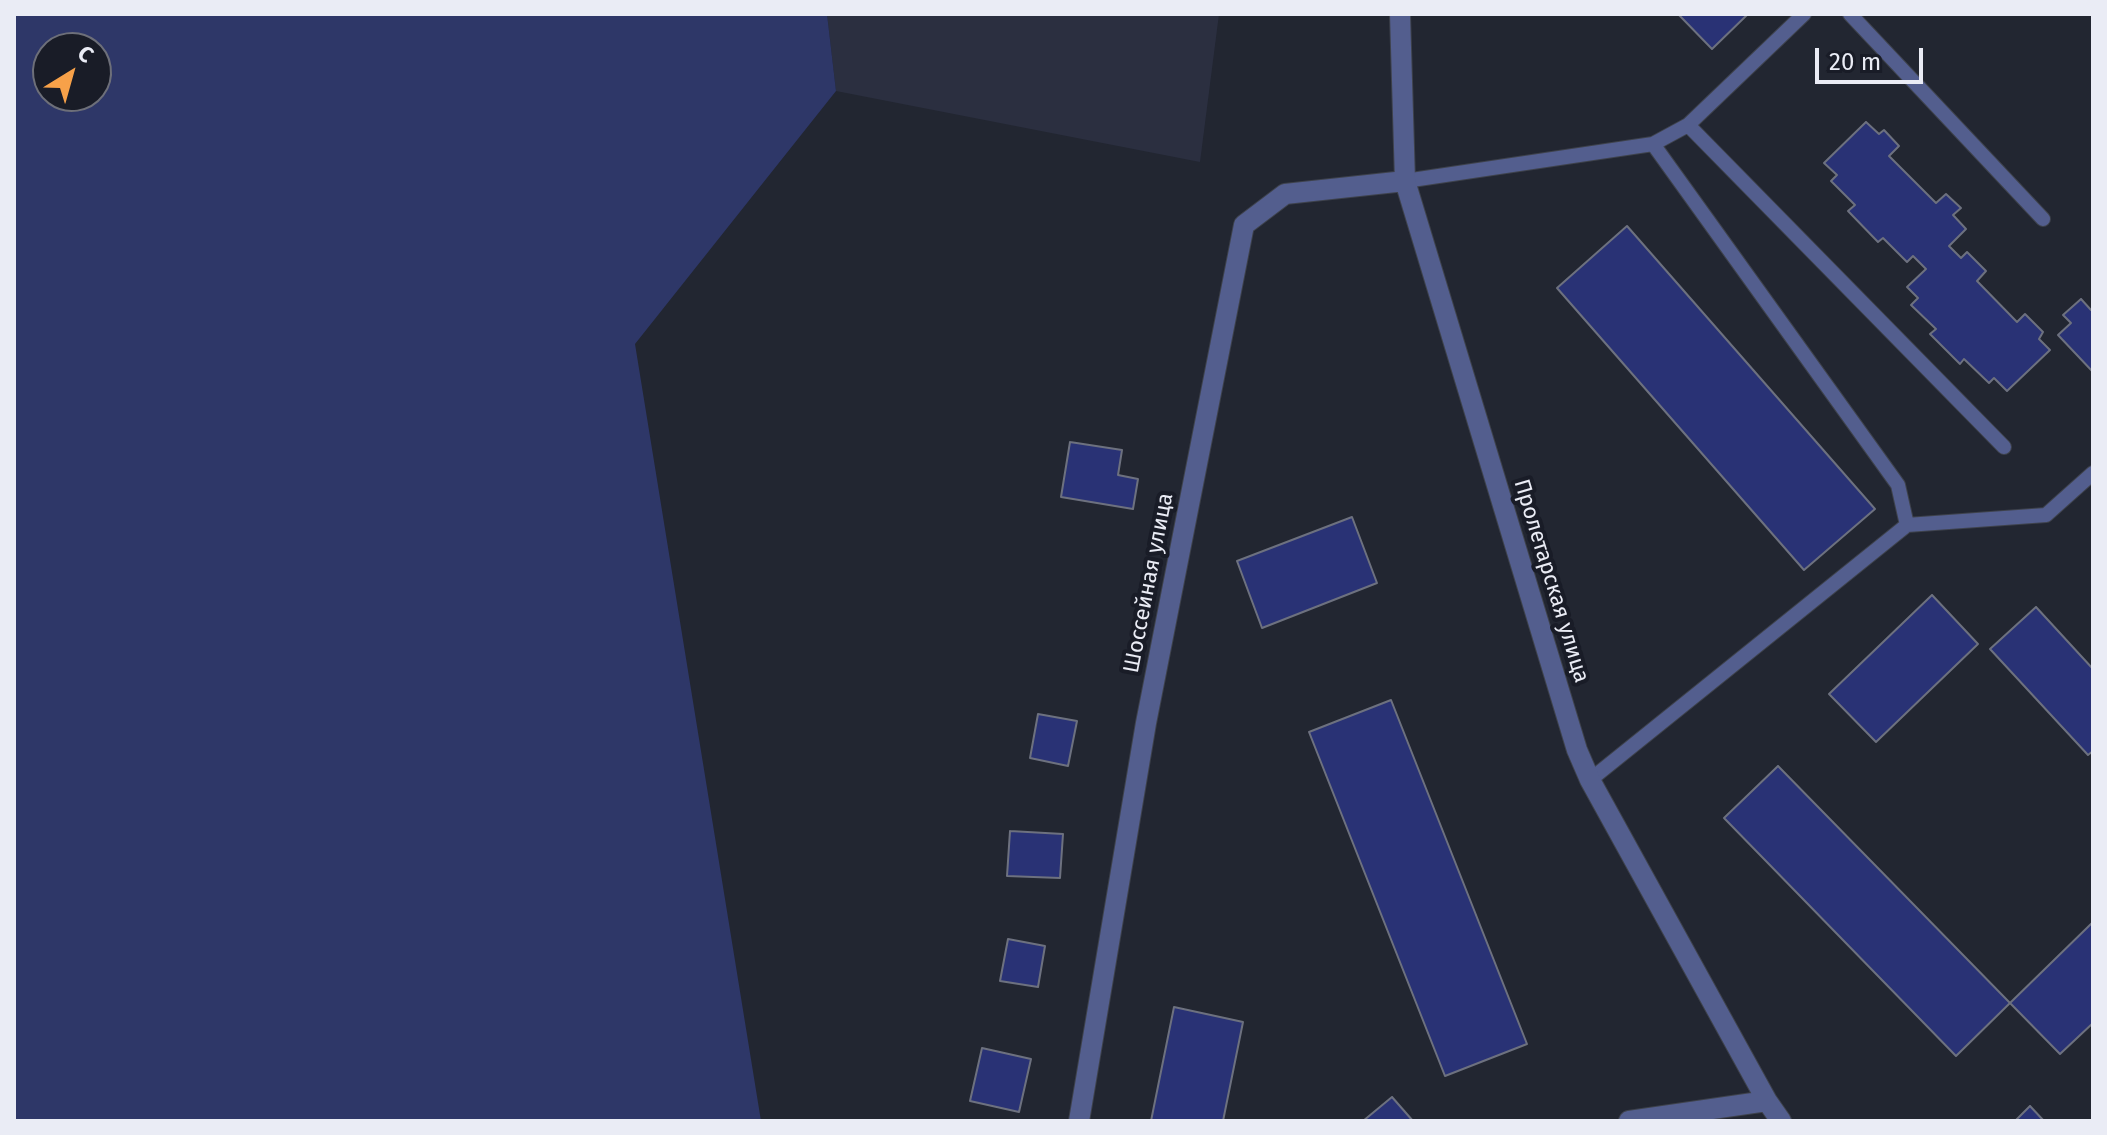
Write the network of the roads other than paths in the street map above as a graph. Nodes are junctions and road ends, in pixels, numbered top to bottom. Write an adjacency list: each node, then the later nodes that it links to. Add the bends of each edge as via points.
1 (1400, 14): 6 (street, Пролетарская улица)
2 (1804, 14): 4 (lane)
3 (1850, 14): 7 (lane)
4 (1688, 125): 5 (lane); 8 (lane)
5 (1653, 144): 6 (lane); 10 (lane, via 1898,485)
6 (1405, 181): 11 (street, Пролетарская улица); 13 (street, Шоссейная улица, via 1285,194 1244,225 1146,723)
7 (2043, 219)
8 (2004, 447)
9 (2093, 473): 10 (lane, via 2046,515)
10 (1907, 525): 11 (lane)
11 (1590, 780): 12 (street, Пролетарская улица)
12 (1767, 1101): 14 (street); 15 (street, Пролетарская улица)
13 (1079, 1121)
14 (1629, 1121)
15 (1781, 1121)

